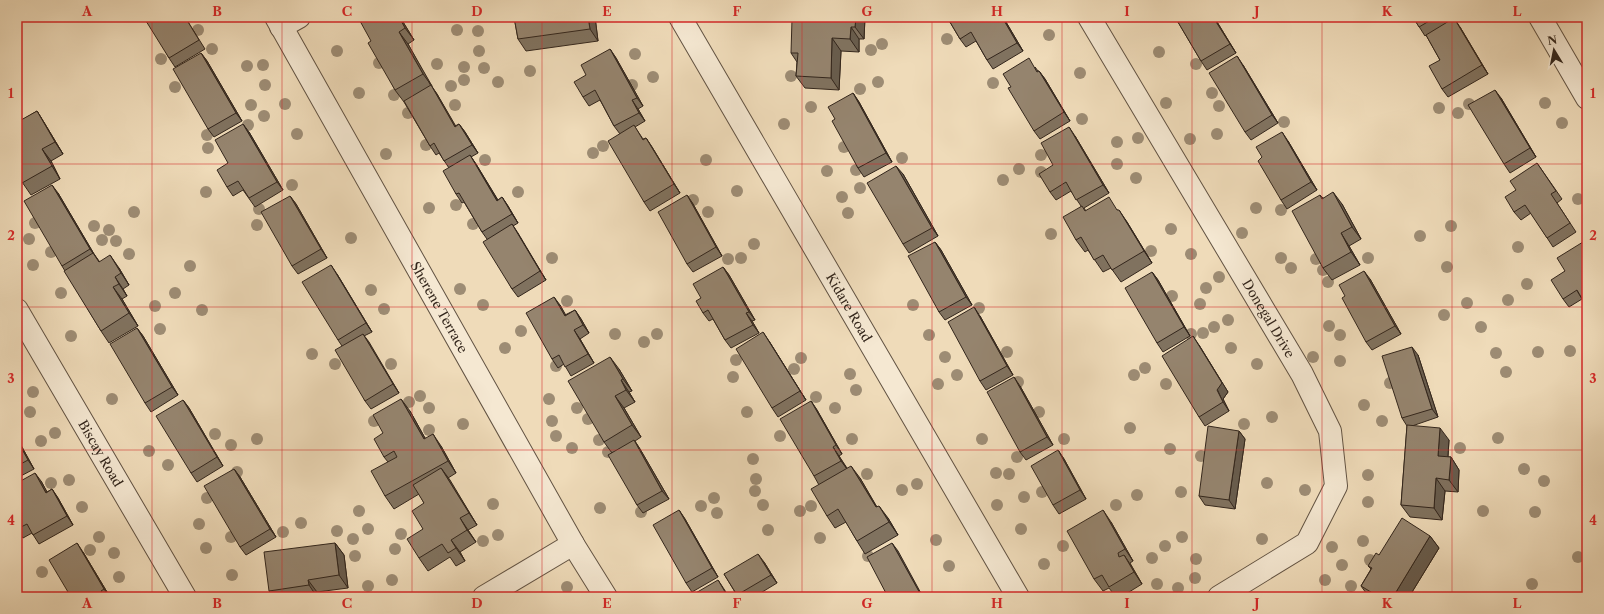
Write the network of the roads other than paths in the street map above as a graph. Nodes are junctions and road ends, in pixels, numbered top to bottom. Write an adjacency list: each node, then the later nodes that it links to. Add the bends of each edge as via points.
1 (680, 17): 11 (street, Kidare Road)
2 (1089, 17): 12 (street, Donegal Drive, via 1302,374 1330,431 1336,486 1307,543)
3 (1540, 17): 5 (street)
4 (285, 20): 7 (street, Sherene Terrace)
5 (1587, 98)
6 (17, 310): 8 (street, Biscay Road)
7 (573, 544): 9 (street); 10 (street, Sherene Terrace)
8 (185, 597)
9 (484, 597)
10 (606, 597)
11 (1018, 597)
12 (1219, 597)

